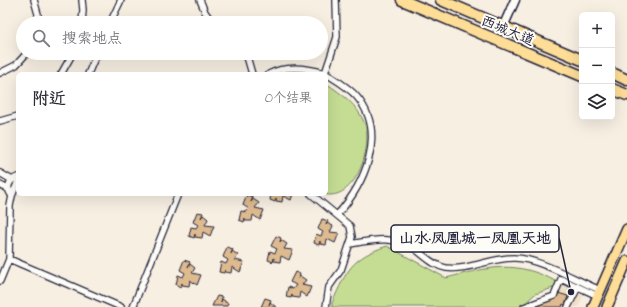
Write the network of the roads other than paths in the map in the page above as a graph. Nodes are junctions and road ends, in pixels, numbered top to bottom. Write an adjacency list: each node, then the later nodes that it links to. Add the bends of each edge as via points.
1 (34, 0): 9 (street)
2 (82, 0): 10 (street)
3 (121, 0): 11 (street)
4 (200, 0): 12 (street)
5 (336, 0): 24 (street, via 337,38)
6 (402, 0): 28 (highway, 西城大道)
7 (441, 0): 13 (highway, 西城大道)
8 (515, 0): 13 (street)
9 (38, 16)
10 (83, 16)
11 (113, 16)
12 (208, 16)
13 (503, 27): 14 (highway, 西城大道)
14 (579, 59)
15 (21, 60): 25 (street)
16 (69, 60): 19 (street)
17 (94, 60): 20 (street)
18 (248, 60): 21 (street)
19 (62, 72)
20 (89, 72)
21 (251, 72)
22 (273, 72): 23 (street, via 293,68)
23 (319, 72)
24 (325, 72)
25 (0, 74)
26 (615, 74): 29 (highway)
27 (328, 75): 43 (street, via 358,97 371,128 372,146 364,174)
28 (579, 75)
29 (627, 80)
30 (615, 90): 31 (highway)
31 (627, 95)
32 (16, 117): 33 (street)
33 (0, 121)
34 (0, 173): 36 (street)
35 (16, 178): 36 (street)
36 (12, 180): 39 (street)
37 (0, 185): 39 (street)
38 (16, 186): 40 (street)
39 (8, 188): 40 (street)
40 (12, 196): 46 (street)
41 (177, 196): 52 (street)
42 (313, 196): 43 (street)
43 (337, 215): 45 (street, via 350,226)
44 (627, 229): 50 (main road)
45 (350, 244): 50 (street, via 381,239 396,242 414,248 435,264 445,268 494,259 516,258 532,261); 53 (street, via 341,270 329,287)
46 (9, 259): 48 (street); 51 (street)
47 (627, 261): 57 (main road)
48 (0, 281)
49 (578, 287): 50 (street); 54 (street, via 562,279 553,296); 55 (street)
50 (599, 293): 56 (main road)
51 (121, 307)
52 (133, 307)
53 (326, 307)
54 (524, 307)
55 (568, 307)
56 (593, 307)
57 (607, 307)

